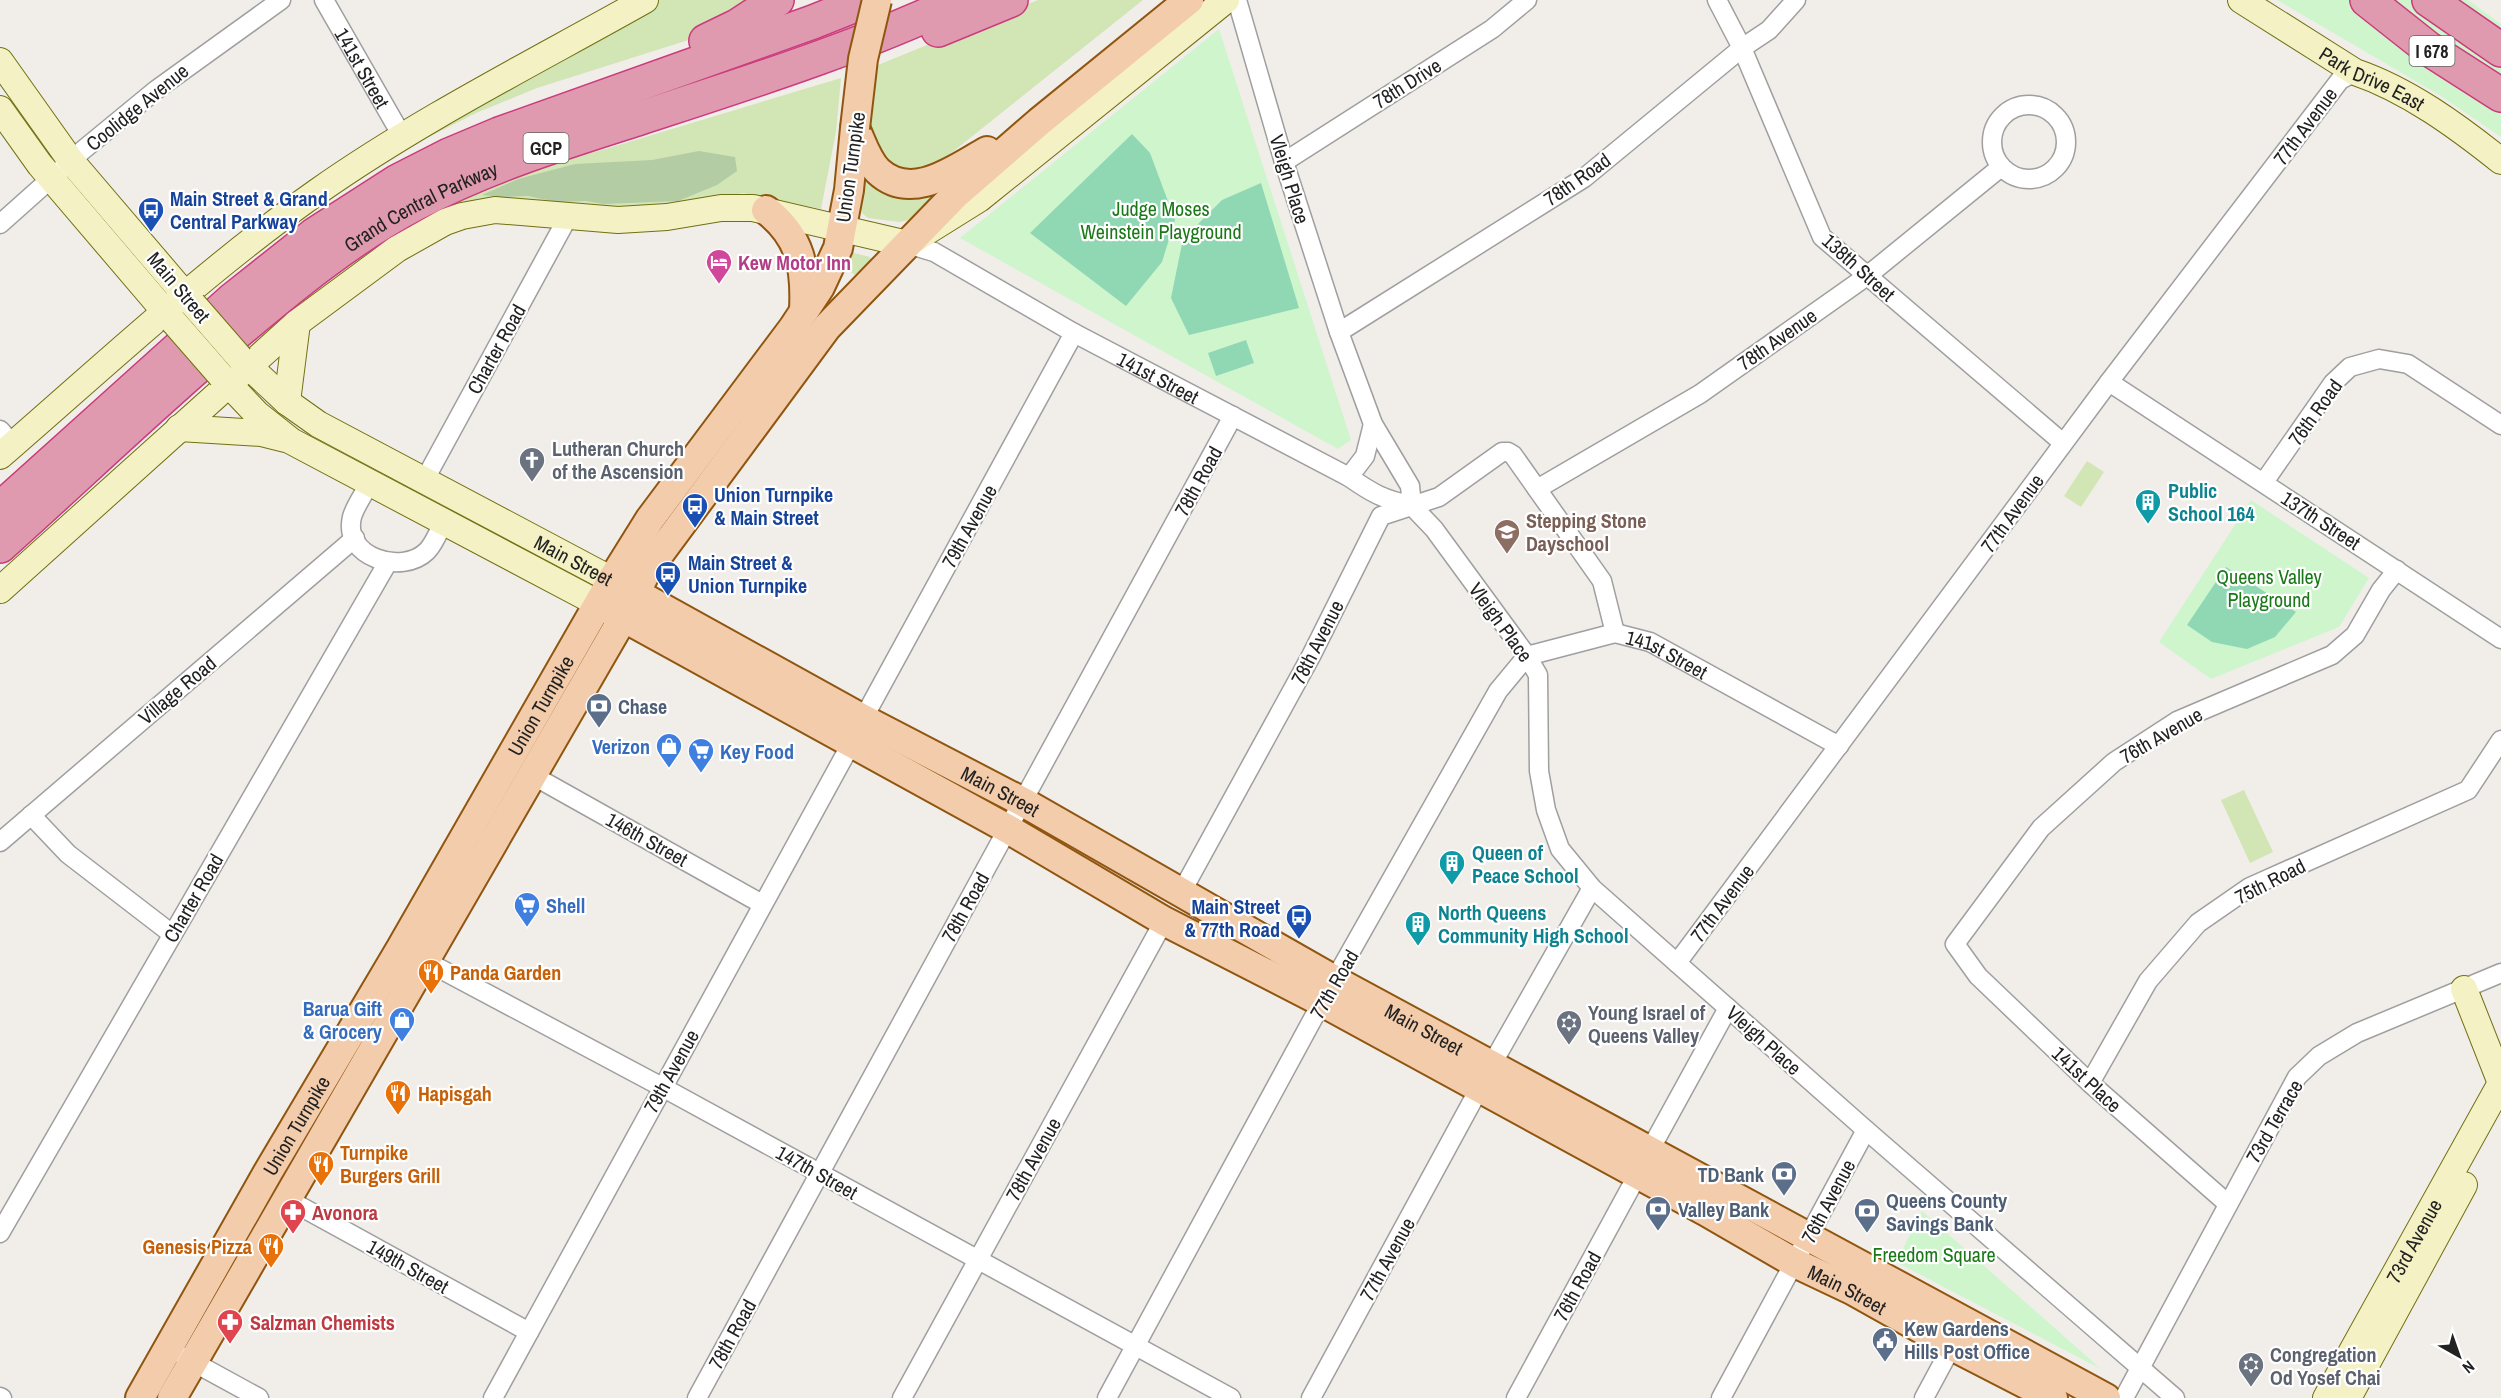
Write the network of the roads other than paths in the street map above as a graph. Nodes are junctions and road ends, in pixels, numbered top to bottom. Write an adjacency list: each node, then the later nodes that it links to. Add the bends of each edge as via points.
1 (281, 0): 33 (street, Coolidge Avenue, via 164,83)
2 (324, 0): 32 (street, 141st Street)
3 (645, 0): 32 (main road)
4 (777, 0): 28 (highway, via 737,26)
5 (835, 0): 23 (highway)
6 (867, 0): 23 (highway, Grand Central Parkway / GCP)
7 (877, 0): 31 (main road, Union Turnpike, bridge, via 863,59)
8 (960, 0): 26 (highway, Grand Central Parkway / GCP, via 886,33)
9 (1011, 0): 26 (highway, via 903,44)
10 (1189, 0): 30 (main road, Union Turnpike)
11 (1226, 0): 42 (main road, Union Turnpike, via 979,199)
12 (1237, 0): 35 (street, Vleigh Place)
13 (1527, 0): 35 (street, 78th Drive, via 1492,29)
14 (1717, 0): 21 (street, 138th Street)
15 (1796, 0): 21 (street, 78th Road, via 1769,30)
16 (2241, 0): 25 (main road, Park Drive East)
17 (2367, 0): 27 (highway, I 678, via 2429,48)
18 (2429, 0): 20 (highway, I 678)
19 (2443, 0): 20 (highway)
20 (2472, 31): 22 (highway, I 678)
21 (1742, 48): 44 (street, 138th Street, via 1822,237); 50 (street, 78th Road, via 1584,178)
22 (2501, 50)
23 (711, 57): 28 (highway, Grand Central Parkway / GCP)
24 (0, 61): 33 (main road, Main Street)
25 (2355, 72): 34 (main road, Park Drive East, via 2398,91 2470,136); 54 (street, 77th Avenue, via 2340,80)
26 (774, 74): 73 (highway, Grand Central Parkway / GCP, via 512,160 396,214 294,284)
27 (2501, 95)
28 (578, 106): 70 (highway, Grand Central Parkway / GCP, via 449,154 327,225 232,300)
29 (0, 109): 37 (main road, Main Street)
30 (1039, 122): 31 (main road, via 935,180 915,184 878,171); 42 (main road, Union Turnpike, via 955,195)
31 (855, 128): 41 (main road, Union Turnpike)
32 (402, 136): 46 (main road, via 315,194)
33 (71, 161): 37 (street, Coolidge Avenue); 46 (main road, Main Street)
34 (2501, 161)
35 (1284, 162): 50 (street, Vleigh Place)
36 (2001, 167): 36 (street, via 2028,180 2046,176 2056,168 2067,142 2057,116 2046,108 2024,105 2003,115 1992,140); 44 (street, 78th Avenue)
37 (51, 179): 40 (street, Coolidge Avenue); 48 (main road, Main Street)
38 (766, 210): 39 (main road, Grand Central Parkway, via 721,208 642,219); 41 (main road, Grand Central Parkway); 47 (main road, via 779,220 800,254)
39 (568, 217): 49 (main road, Grand Central Parkway, via 495,210 445,222 397,249); 65 (street, Charter Road)
40 (0, 224)
41 (842, 228): 42 (main road, Grand Central Parkway); 43 (main road, Union Turnpike)
42 (907, 244): 45 (main road, Union Turnpike); 51 (street, 141st Street, via 934,252)
43 (830, 268): 45 (main road, via 841,273); 47 (main road, Union Turnpike)
44 (1867, 276): 62 (street, 138th Street); 68 (street, 78th Avenue, via 1700,394)
45 (859, 293): 77 (main road, Union Turnpike, via 827,327 646,572)
46 (190, 300): 48 (main road); 52 (main road, Main Street, bridge)
47 (804, 310): 77 (main road, Union Turnpike, via 650,519)
48 (169, 317): 53 (main road, Main Street, bridge); 61 (main road)
49 (297, 323): 52 (main road, Grand Central Parkway); 55 (main road)
50 (1339, 332): 57 (street, Vleigh Place)
51 (1074, 333): 56 (street, 141st Street); 81 (street, 79th Avenue)
52 (244, 362): 53 (main road, Grand Central Parkway); 55 (main road, Main Street)
53 (224, 380): 59 (main road, Grand Central Parkway); 60 (main road, Main Street)
54 (2109, 382): 62 (street, 77th Avenue); 66 (street, 137th Street)
55 (287, 402): 65 (main road, Main Street, via 318,424)
56 (1233, 416): 64 (street, 141st Street); 85 (street, 78th Road)
57 (1373, 424): 64 (street, via 1365,456); 69 (street, Vleigh Place, via 1410,486)
58 (2501, 425): 66 (street, 76th Road, via 2408,364 2379,359 2350,367 2333,383)
59 (179, 428): 60 (main road, via 261,433); 76 (main road, Grand Central Parkway)
60 (291, 441): 67 (main road, Main Street)
61 (4, 443)
62 (2063, 443): 83 (street, 77th Avenue)
63 (1508, 452): 68 (street, 141st Street); 69 (street, 78th Avenue, via 1502,452 1439,497)
64 (1349, 477): 69 (street, 141st Street, via 1375,496)
65 (424, 481): 77 (main road, Main Street)
66 (2264, 482): 75 (street, 137th Street)
67 (369, 484): 71 (main road, Main Street); 72 (street, via 352,516)
68 (1537, 489): 78 (street, 141st Street, via 1602,581)
69 (1412, 506): 80 (street, Vleigh Place, via 1434,529); 90 (street, 78th Avenue, via 1381,516 1311,656)
70 (0, 508)
71 (443, 523): 74 (street, via 428,551 415,560); 77 (main road, Main Street)
72 (355, 538): 74 (street, via 369,555); 86 (street, Village Road)
73 (0, 546)
74 (388, 562): 93 (street, Charter Road)
75 (2397, 570): 79 (street, 137th Street); 94 (street, 76th Avenue, via 2355,635 2332,655 2177,721 2114,762 2041,828)
76 (0, 590)
77 (617, 599): 81 (main road, Main Street); 84 (main road, Union Turnpike); 95 (main road, Union Turnpike)
78 (1615, 633): 80 (street); 83 (street, 141st Street, via 1650,642)
79 (2501, 639)
80 (1527, 656): 89 (street, Vleigh Place, via 1538,675 1539,771 1546,810 1560,849); 99 (street, 77th Road, via 1498,691 1472,734)
81 (857, 732): 85 (main road, Main Street); 87 (main road, Main Street); 91 (street, 79th Avenue)
82 (2501, 740): 102 (street, 75th Road, via 2468,790 2250,887 2198,923 2148,981)
83 (1839, 746): 96 (street, 77th Avenue)
84 (532, 774): 91 (street, 146th Street); 95 (main road, Union Turnpike)
85 (1023, 802): 87 (street, 78th Road); 90 (main road, Main Street)
86 (31, 815): 88 (street, Village Road); 93 (street, via 68,854)
87 (1008, 829): 92 (main road, Main Street); 108 (street, 78th Road)
88 (0, 842)
89 (1592, 888): 96 (street, Vleigh Place); 101 (street, 77th Avenue)
90 (1181, 893): 99 (main road, Main Street)
91 (762, 904): 104 (street, 79th Avenue)
92 (1164, 921): 99 (main road, Main Street); 113 (street, 78th Avenue)
93 (172, 934): 111 (street, Charter Road)
94 (1955, 944): 102 (street, 141st Place, via 1978,976)
95 (413, 954): 104 (street, 147th Street); 109 (main road, Union Turnpike); 118 (main road, Union Turnpike, via 268,1172)
96 (1677, 963): 100 (street, Vleigh Place)
97 (2501, 973): 98 (street, 73rd Terrace)
98 (2464, 989): 103 (main road); 110 (street, 73rd Terrace, via 2357,1033 2319,1056 2297,1077)
99 (1329, 992): 101 (main road, Main Street); 116 (street, 77th Road)
100 (1728, 1008): 106 (street, Vleigh Place); 107 (street, 76th Road)
101 (1486, 1077): 107 (main road, Main Street); 129 (street, 77th Avenue)
102 (2090, 1083): 110 (street, 141st Place)
103 (2501, 1083): 137 (main road, 73rd Avenue)
104 (662, 1087): 108 (street, 147th Street); 115 (street, 79th Avenue)
105 (2501, 1118): 138 (main road, 73rd Avenue)
106 (1866, 1131): 112 (street, 76th Avenue); 120 (street, Vleigh Place)
107 (1644, 1162): 112 (main road, Main Street); 114 (main road, Main Street); 130 (street, 76th Road)
108 (820, 1173): 113 (street, 147th Street); 125 (street, 78th Road)
109 (287, 1199): 115 (street, 149th Street); 119 (main road, Union Turnpike)
110 (2228, 1204): 120 (street, 73rd Terrace)
111 (0, 1233)
112 (1809, 1237): 114 (street, 76th Avenue); 134 (main road, Main Street)
113 (977, 1259): 116 (street, 147th Street); 126 (street, 78th Avenue)
114 (1795, 1263): 117 (main road, Main Street); 131 (street, 76th Avenue)
115 (529, 1332): 124 (street, 79th Avenue)
116 (1136, 1346): 127 (street, 77th Road); 128 (street, 147th Street)
117 (1952, 1346): 132 (street); 133 (main road, Main Street)
118 (168, 1348): 119 (street); 121 (main road, Union Turnpike)
119 (194, 1362): 122 (main road, Union Turnpike); 123 (street)
120 (2139, 1367): 135 (street, 73rd Terrace); 136 (street, Vleigh Place)
121 (140, 1398)
122 (172, 1398)
123 (259, 1398)
124 (493, 1398)
125 (697, 1398)
126 (902, 1398)
127 (1107, 1398)
128 (1231, 1398)
129 (1311, 1398)
130 (1516, 1398)
131 (1721, 1398)
132 (1924, 1398)
133 (2053, 1398)
134 (2106, 1398)
135 (2124, 1398)
136 (2175, 1398)
137 (2326, 1398)
138 (2348, 1398)

